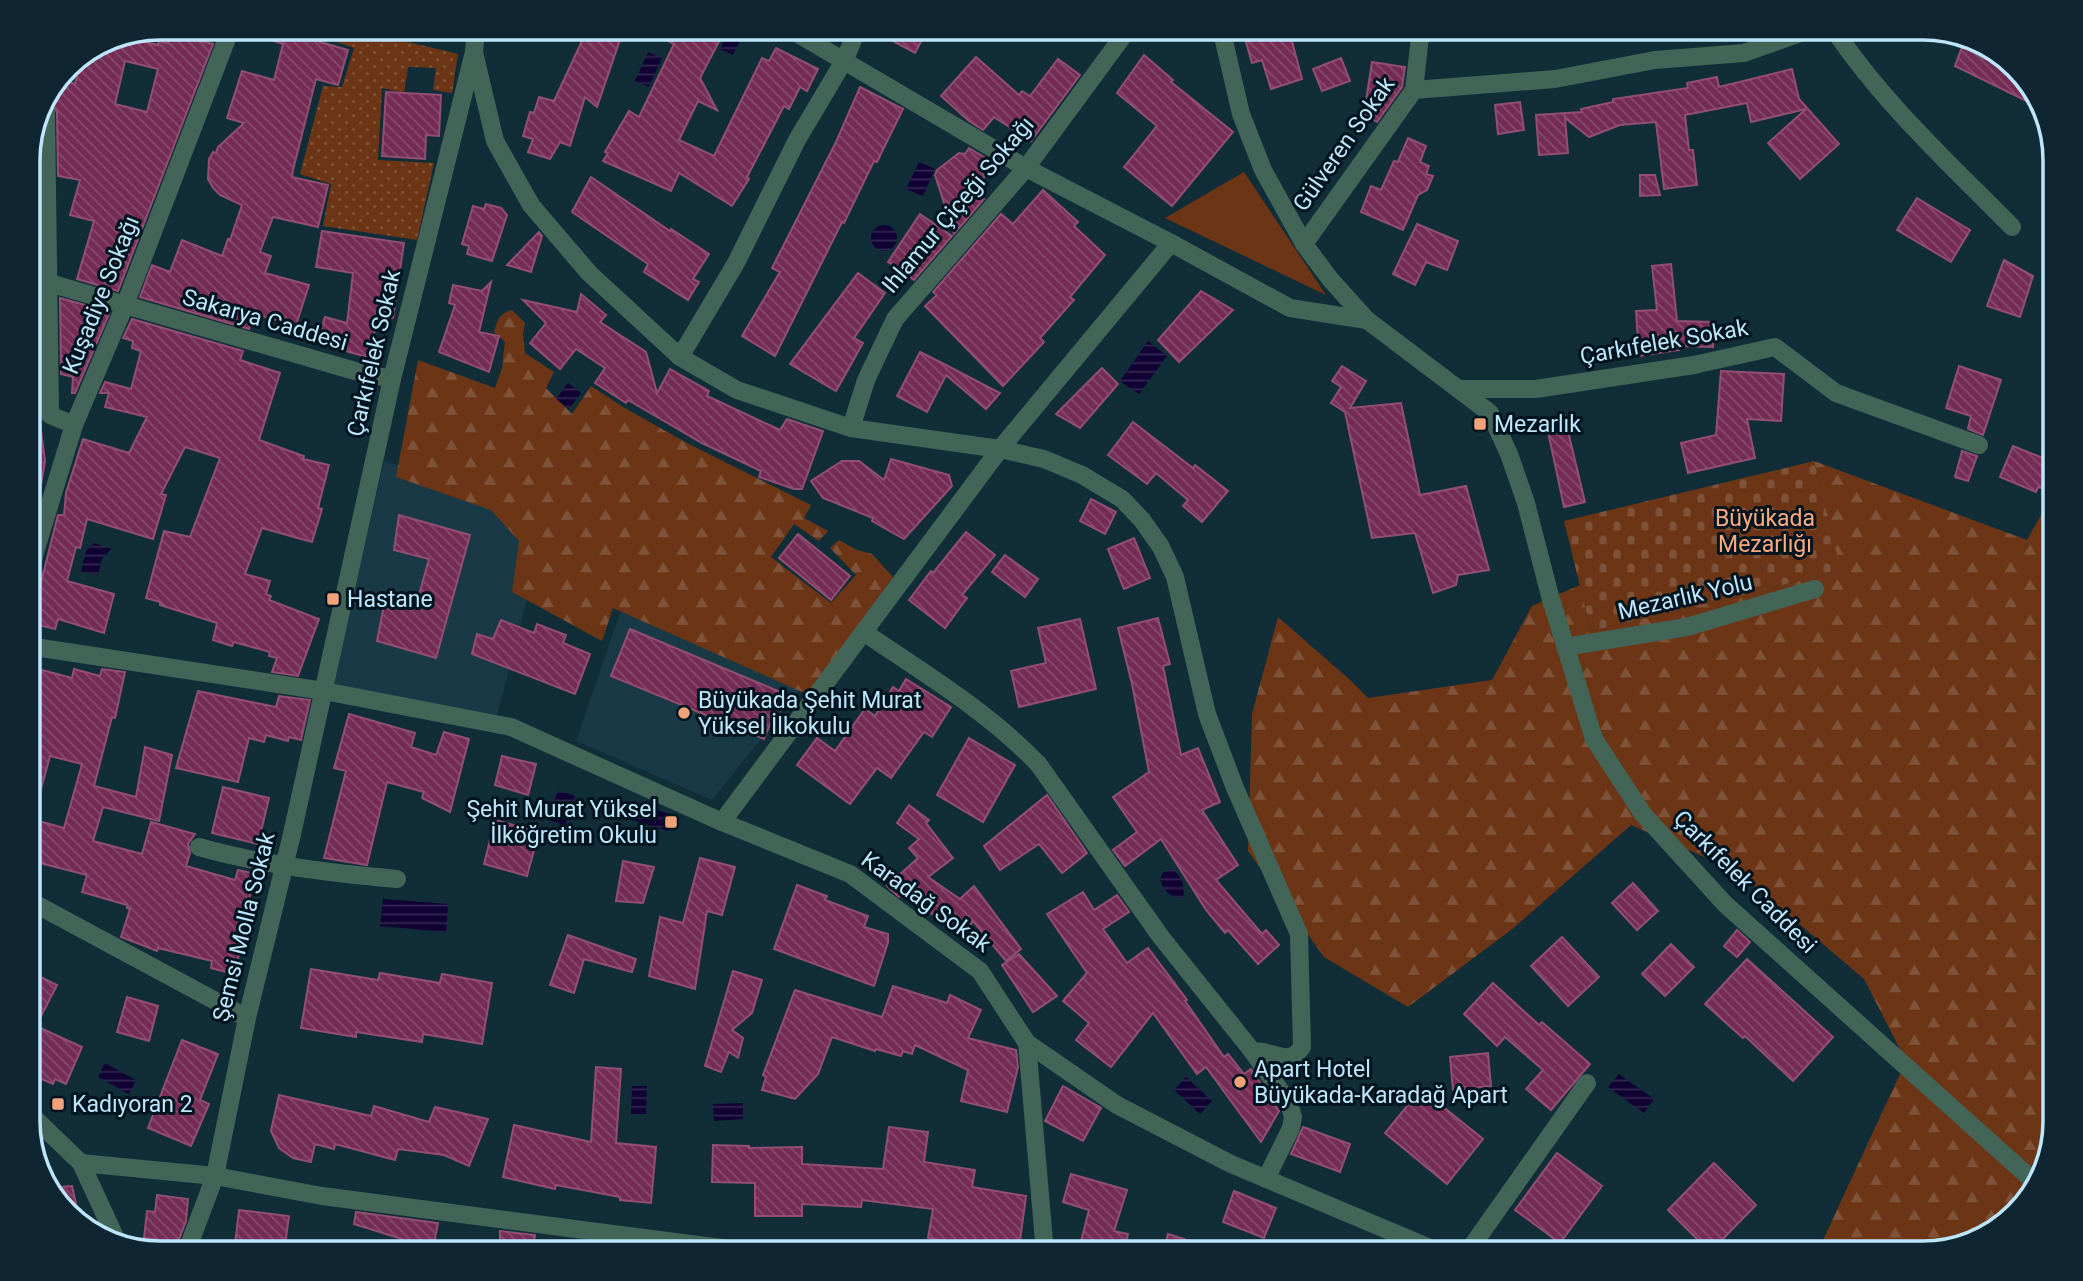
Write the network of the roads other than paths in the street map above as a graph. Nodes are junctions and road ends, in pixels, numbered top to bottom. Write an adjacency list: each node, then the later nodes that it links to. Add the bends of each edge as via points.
1 (225, 40): 20 (street, Kuşadiye Sokağı)
2 (475, 40): 10 (street, Çarkıfelek Sokak)
3 (809, 40): 11 (street)
4 (853, 40): 11 (street)
5 (1120, 40): 14 (street, Ihlamur Çiçeği Sokağı)
6 (1224, 40): 17 (street, Çarkıfelek Caddesi, via 1241,114 1263,170)
7 (1420, 40): 12 (street, Gülveren Sokak)
8 (1780, 40): 12 (street, via 1744,53 1655,60 1555,79)
9 (1841, 40): 15 (street, via 1856,63)
10 (474, 52): 22 (street, via 495,141 531,205 589,273); 23 (street, Çarkıfelek Sokak)
11 (845, 60): 14 (street); 22 (street)
12 (1414, 90): 17 (street, Gülveren Sokak)
13 (46, 124): 19 (street)
14 (1026, 168): 16 (street); 26 (street, Ihlamur Çiçeği Sokağı, via 895,319 866,380)
15 (2012, 227)
16 (1171, 243): 21 (street, via 1290,308); 28 (street)
17 (1304, 244): 21 (street, Çarkıfelek Caddesi)
18 (41, 282): 19 (street, Sakarya Caddesi)
19 (49, 283): 20 (street, Sakarya Caddesi); 25 (street, via 50,415)
20 (125, 305): 23 (street, Sakarya Caddesi); 25 (street, Kuşadiye Sokağı)
21 (1367, 320): 24 (street, Çarkıfelek Caddesi)
22 (680, 357): 26 (street, via 737,390)
23 (392, 379): 34 (street, Çarkıfelek Sokak)
24 (1460, 389): 27 (street, Çarkıfelek Sokak, via 1536,389 1694,365 1775,347 1836,393); 32 (street, Çarkıfelek Caddesi, via 1490,413 1509,454)
25 (74, 425): 29 (street, Kuşadiye Sokağı)
26 (851, 428): 28 (street)
27 (1979, 445)
28 (1000, 449): 31 (street); 42 (street, via 1044,459 1122,499 1161,547 1175,577 1208,713 1235,788 1299,934 1302,1047 1286,1058)
29 (41, 523)
30 (1815, 589): 32 (street, Mezarlık Yolu, via 1687,627)
31 (865, 634): 35 (street); 42 (street, via 995,724 1039,765 1161,937)
32 (1565, 647): 47 (street, Çarkıfelek Caddesi, via 1594,739 1643,814 1725,904)
33 (41, 648): 34 (street, Karadağ Sokak)
34 (324, 691): 35 (street, Karadağ Sokak, via 511,727); 37 (street, Şemsi Molla Sokak)
35 (722, 822): 41 (street, Karadağ Sokak, via 850,874 981,971)
36 (199, 847): 37 (street)
37 (285, 864): 38 (street); 40 (street, Şemsi Molla Sokak)
38 (397, 879)
39 (41, 907): 40 (street)
40 (247, 1018): 46 (street, Şemsi Molla Sokak)
41 (1027, 1043): 48 (street, Karadağ Sokak, via 1117,1105); 52 (street)
42 (1252, 1052): 48 (street, via 1289,1103 1293,1117)
43 (1587, 1083): 54 (street)
44 (41, 1125): 45 (street)
45 (81, 1163): 46 (street); 49 (street)
46 (215, 1176): 50 (street, Şemsi Molla Sokak); 51 (street, via 322,1196)
47 (2029, 1177)
48 (1266, 1179): 53 (street, Karadağ Sokak)
49 (112, 1231)
50 (191, 1241)
51 (668, 1241)
52 (1044, 1241)
53 (1413, 1241)
54 (1475, 1241)

